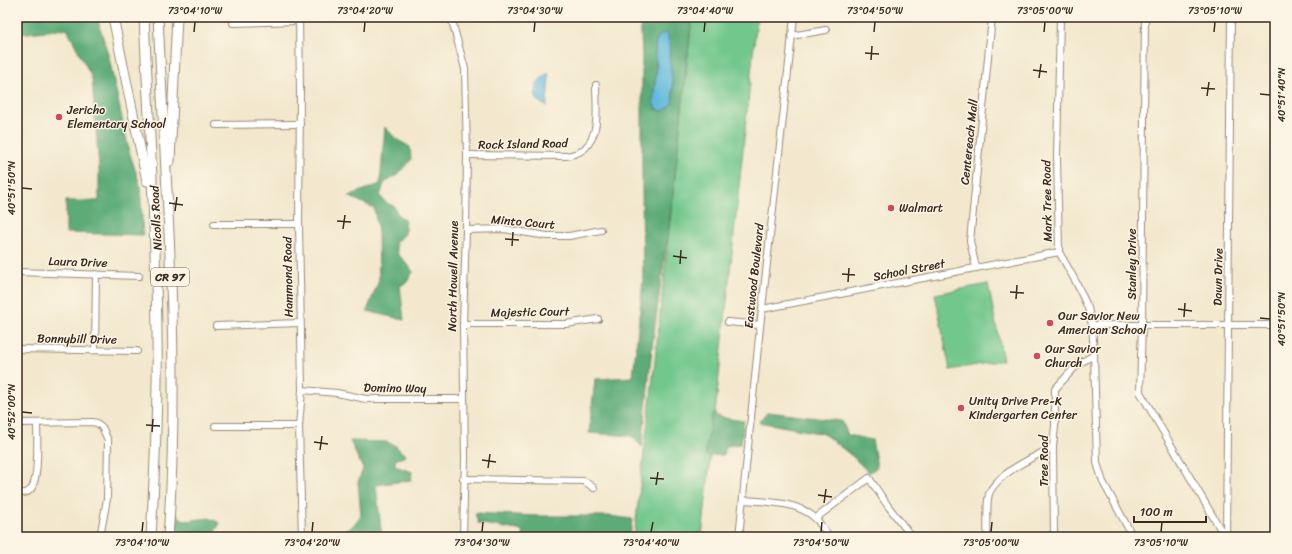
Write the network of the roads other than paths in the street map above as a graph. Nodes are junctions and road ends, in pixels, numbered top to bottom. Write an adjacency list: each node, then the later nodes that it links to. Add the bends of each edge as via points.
1 (109, 17): 16 (highway)
2 (113, 17): 16 (highway)
3 (144, 17): 24 (highway, Nicolls Road / CR 97)
4 (158, 17): 21 (highway, Nicolls Road / CR 97)
5 (178, 17): 21 (highway)
6 (451, 17): 20 (street, North Howell Avenue, via 465,69)
7 (794, 17): 15 (street, Eastwood Boulevard)
8 (992, 17): 28 (street, Centereach Mall, via 970,241)
9 (1060, 17): 27 (street, Mark Tree Road)
10 (1145, 17): 37 (street, Stanley Drive)
11 (1231, 17): 38 (street, Dawn Drive)
12 (299, 19): 13 (street); 18 (street, Hammond Road)
13 (233, 23)
14 (826, 30): 15 (street)
15 (791, 36): 32 (street, Eastwood Boulevard)
16 (118, 44): 24 (highway, via 145,171)
17 (596, 85): 20 (street, Rock Island Road, via 596,129 584,149 578,153 566,156)
18 (300, 124): 19 (street); 23 (street, Hammond Road)
19 (216, 125)
20 (467, 155): 25 (street, North Howell Avenue)
21 (167, 205): 61 (highway, Nicolls Road / CR 97, via 173,374)
22 (214, 224): 23 (street)
23 (299, 224): 35 (street, Hammond Road)
24 (154, 228): 60 (highway, Nicolls Road / CR 97, via 157,392)
25 (466, 230): 26 (street, Minto Court, via 504,229 547,236 569,236); 36 (street, North Howell Avenue)
26 (601, 230)
27 (1059, 252): 28 (street, School Street); 40 (street, Mark Tree Road, via 1088,308)
28 (976, 268): 32 (street, School Street)
29 (17, 272): 30 (street, Laura Drive)
30 (96, 274): 31 (street, Laura Drive); 44 (street)
31 (139, 276)
32 (762, 309): 39 (street, Eastwood Boulevard)
33 (598, 319): 36 (street, Majestic Court, via 566,324)
34 (728, 322): 39 (street)
35 (300, 323): 42 (street); 47 (street, Hammond Road)
36 (463, 324): 48 (street, North Howell Avenue)
37 (1142, 324): 38 (street); 40 (street); 70 (street, Stanley Drive, via 1140,392)
38 (1228, 324): 41 (street); 70 (street, Dawn Drive)
39 (760, 325): 57 (street, Eastwood Boulevard)
40 (1092, 325): 46 (street, Mark Tree Road)
41 (1275, 325)
42 (216, 326)
43 (17, 349): 44 (street, Bonnybill Drive)
44 (95, 350): 45 (street, Bonnybill Drive)
45 (137, 351)
46 (1094, 354): 53 (street, Tree Road, via 1077,365 1055,389); 69 (street, Mark Tree Road, via 1097,463 1104,482)
47 (302, 390): 48 (street, Domino Way, via 366,399); 52 (street, Hammond Road)
48 (464, 399): 54 (street, North Howell Avenue)
49 (17, 423): 50 (street)
50 (37, 423): 56 (street, via 36,481 30,491); 59 (street, via 92,422 97,423 105,431 108,440 107,499)
51 (215, 426): 52 (street)
52 (300, 426): 62 (street, Hammond Road)
53 (1053, 447): 67 (street, via 994,484 988,501); 68 (street, Tree Road)
54 (463, 479): 55 (street, via 584,481); 63 (street, North Howell Avenue)
55 (594, 488)
56 (17, 493)
57 (743, 500): 58 (street, via 786,504); 64 (street, Eastwood Boulevard)
58 (816, 518): 65 (street); 66 (street, via 869,478)
59 (100, 537)
60 (150, 537)
61 (168, 537)
62 (302, 537)
63 (463, 537)
64 (739, 537)
65 (830, 537)
66 (912, 537)
67 (987, 537)
68 (1054, 537)
69 (1133, 537)
70 (1226, 537)

